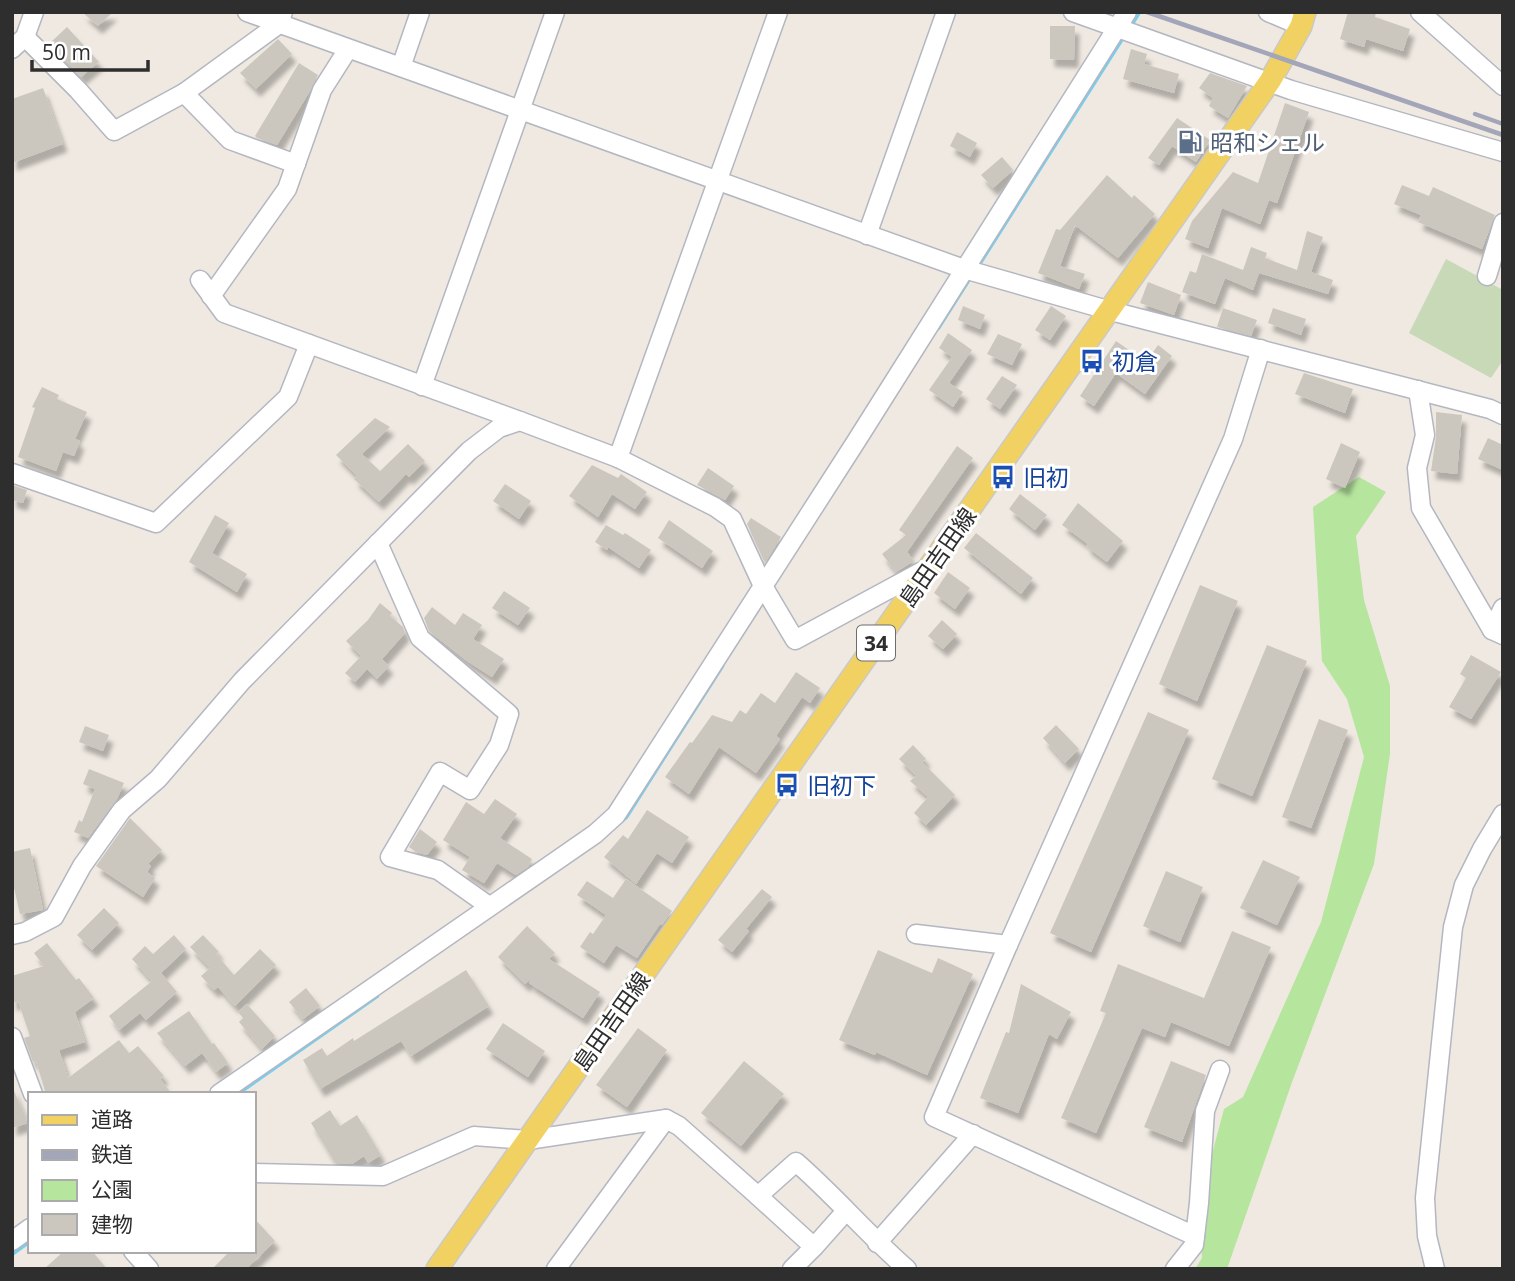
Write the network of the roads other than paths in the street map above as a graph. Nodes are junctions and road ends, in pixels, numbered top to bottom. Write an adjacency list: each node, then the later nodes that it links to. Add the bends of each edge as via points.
1 (34, 12): 14 (street)
2 (247, 12): 12 (street)
3 (420, 12): 16 (street)
4 (555, 12): 20 (street)
5 (778, 12): 23 (street)
6 (946, 12): 25 (street)
7 (1073, 12): 13 (street)
8 (1268, 12): 11 (street)
9 (1318, 12): 11 (street)
10 (1420, 12): 18 (street)
11 (1304, 17): 17 (main road, 島田吉田線 / 34)
12 (281, 18): 15 (street); 19 (street)
13 (1122, 20): 17 (street); 26 (street)
14 (19, 43): 19 (street, via 78,90 114,131)
15 (348, 49): 16 (street); 22 (street, via 323,90)
16 (401, 67): 20 (street)
17 (1270, 81): 21 (street); 30 (main road, 島田吉田線 / 34)
18 (1503, 86)
19 (184, 93): 22 (street, via 230,139)
20 (520, 110): 23 (street); 33 (street)
21 (1502, 151)
22 (296, 164): 29 (street, via 287,188)
23 (717, 181): 25 (street); 37 (street)
24 (1503, 223): 27 (street)
25 (867, 234): 26 (street)
26 (964, 270): 30 (street); 41 (street)
27 (1487, 276)
28 (200, 280): 29 (street)
29 (211, 296): 31 (street, via 224,313)
30 (1111, 311): 32 (street); 40 (main road, 島田吉田線 / 34)
31 (309, 344): 33 (street); 38 (street, via 288,397 156,523)
32 (1261, 349): 34 (street); 48 (street, via 1233,439)
33 (422, 386): 36 (street)
34 (1418, 390): 35 (street); 43 (street, via 1425,435 1417,468 1421,509)
35 (1503, 415)
36 (520, 421): 37 (street); 39 (street, via 499,428 469,451)
37 (618, 458): 41 (street, via 732,519)
38 (12, 473)
39 (378, 543): 45 (street, via 420,638 509,714 499,745 470,790 440,772 390,857 438,870); 47 (street, via 242,681 158,779 122,810 82,866 54,917)
40 (930, 566): 41 (street, via 795,640); 55 (main road, 島田吉田線 / 34)
41 (763, 586): 45 (street, via 616,816)
42 (1503, 608): 43 (street)
43 (1497, 632)
44 (1503, 814): 71 (street, via 1464,885 1453,927 1425,1198)
45 (489, 906): 52 (street)
46 (916, 934): 48 (street)
47 (12, 935)
48 (1008, 945): 54 (street, via 934,1117)
49 (12, 1037): 51 (street)
50 (1220, 1070): 60 (street, via 1205,1111)
51 (32, 1092)
52 (222, 1092)
53 (666, 1119): 55 (street); 57 (street); 67 (street)
54 (973, 1134): 60 (street); 62 (street)
55 (528, 1140): 56 (street, via 474,1136 383,1177); 66 (main road, 島田吉田線 / 34)
56 (256, 1173)
57 (758, 1196): 58 (street, via 796,1162); 63 (street)
58 (846, 1210): 62 (street); 63 (street)
59 (28, 1229): 61 (street)
60 (1195, 1236): 70 (street, via 1194,1245)
61 (12, 1241)
62 (877, 1243): 69 (street)
63 (814, 1247): 68 (street)
64 (135, 1253): 65 (street)
65 (149, 1269)
66 (437, 1269)
67 (556, 1269)
68 (792, 1269)
69 (907, 1269)
70 (1175, 1269)
71 (1435, 1269)

